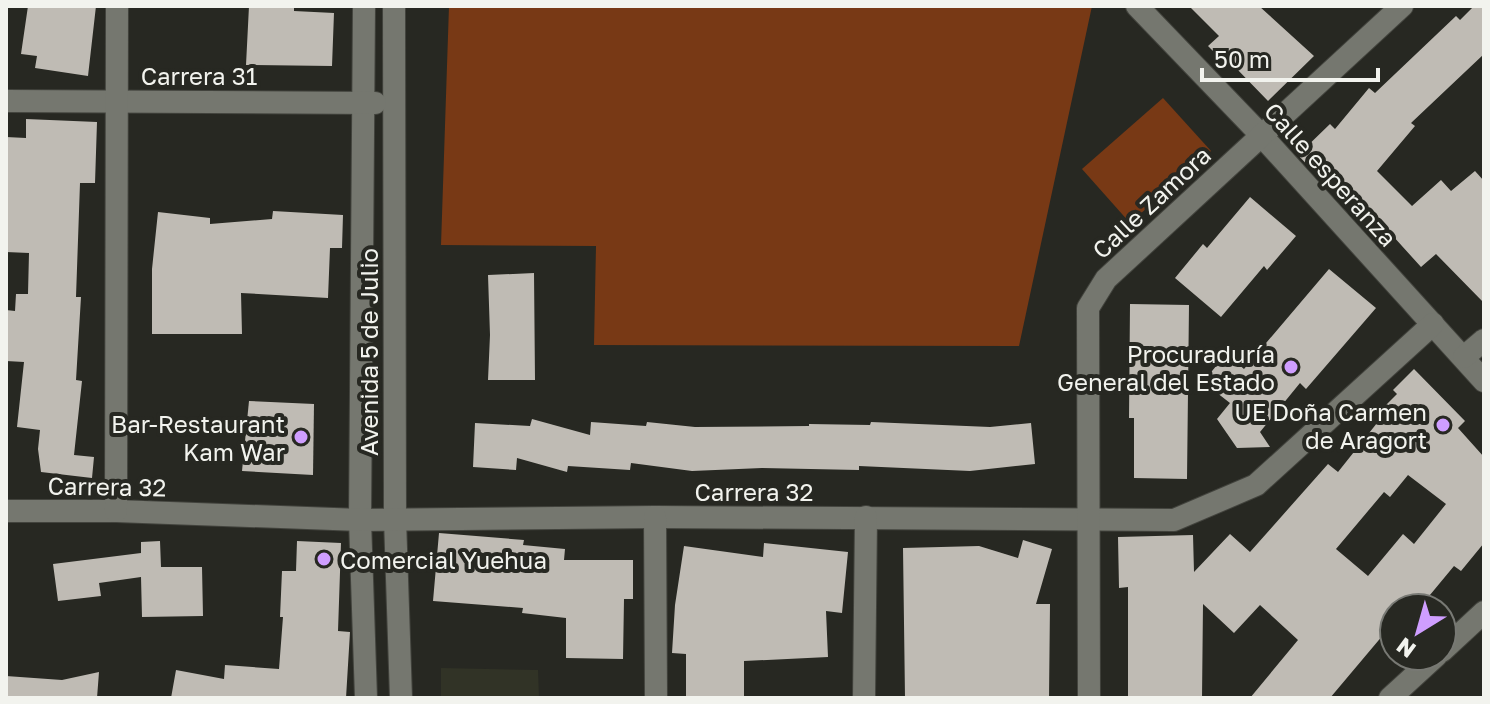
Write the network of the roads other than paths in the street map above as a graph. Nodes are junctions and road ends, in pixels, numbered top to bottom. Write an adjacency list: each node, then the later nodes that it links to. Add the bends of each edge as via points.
1 (117, 6): 7 (street)
2 (364, 6): 8 (street, Avenida 5 de Julio)
3 (394, 6): 9 (street, Avenida 5 de Julio)
4 (1137, 6): 10 (street, Calle esperanza)
5 (1402, 6): 10 (street, Calle Zamora)
6 (6, 101): 7 (street, Carrera 31)
7 (115, 101): 8 (street, Carrera 31); 16 (street)
8 (361, 102): 9 (street, Carrera 31); 20 (street, Avenida 5 de Julio)
9 (393, 103): 19 (street, Avenida 5 de Julio)
10 (1261, 135): 11 (street, Calle esperanza); 21 (street, Calle Zamora, via 1106,279 1088,308)
11 (1433, 324): 13 (street, Calle esperanza); 21 (street, Carrera 32, via 1256,485 1174,520)
12 (1484, 340): 13 (street)
13 (1464, 357): 14 (street, Calle esperanza)
14 (1484, 381)
15 (6, 511): 16 (street, Carrera 32)
16 (116, 511): 20 (street, Carrera 32)
17 (655, 517): 18 (street, Carrera 32); 19 (street, Carrera 32); 27 (street)
18 (866, 517): 21 (street, Carrera 32); 28 (street)
19 (395, 519): 20 (street, Carrera 32); 26 (street, Avenida 5 de Julio)
20 (360, 520): 25 (street, Avenida 5 de Julio)
21 (1088, 520): 29 (street, Calle Zamora)
22 (1484, 612): 23 (street)
23 (1458, 636)
24 (1418, 672): 30 (street)
25 (366, 698)
26 (401, 698)
27 (656, 698)
28 (864, 698)
29 (1089, 698)
30 (1390, 698)

